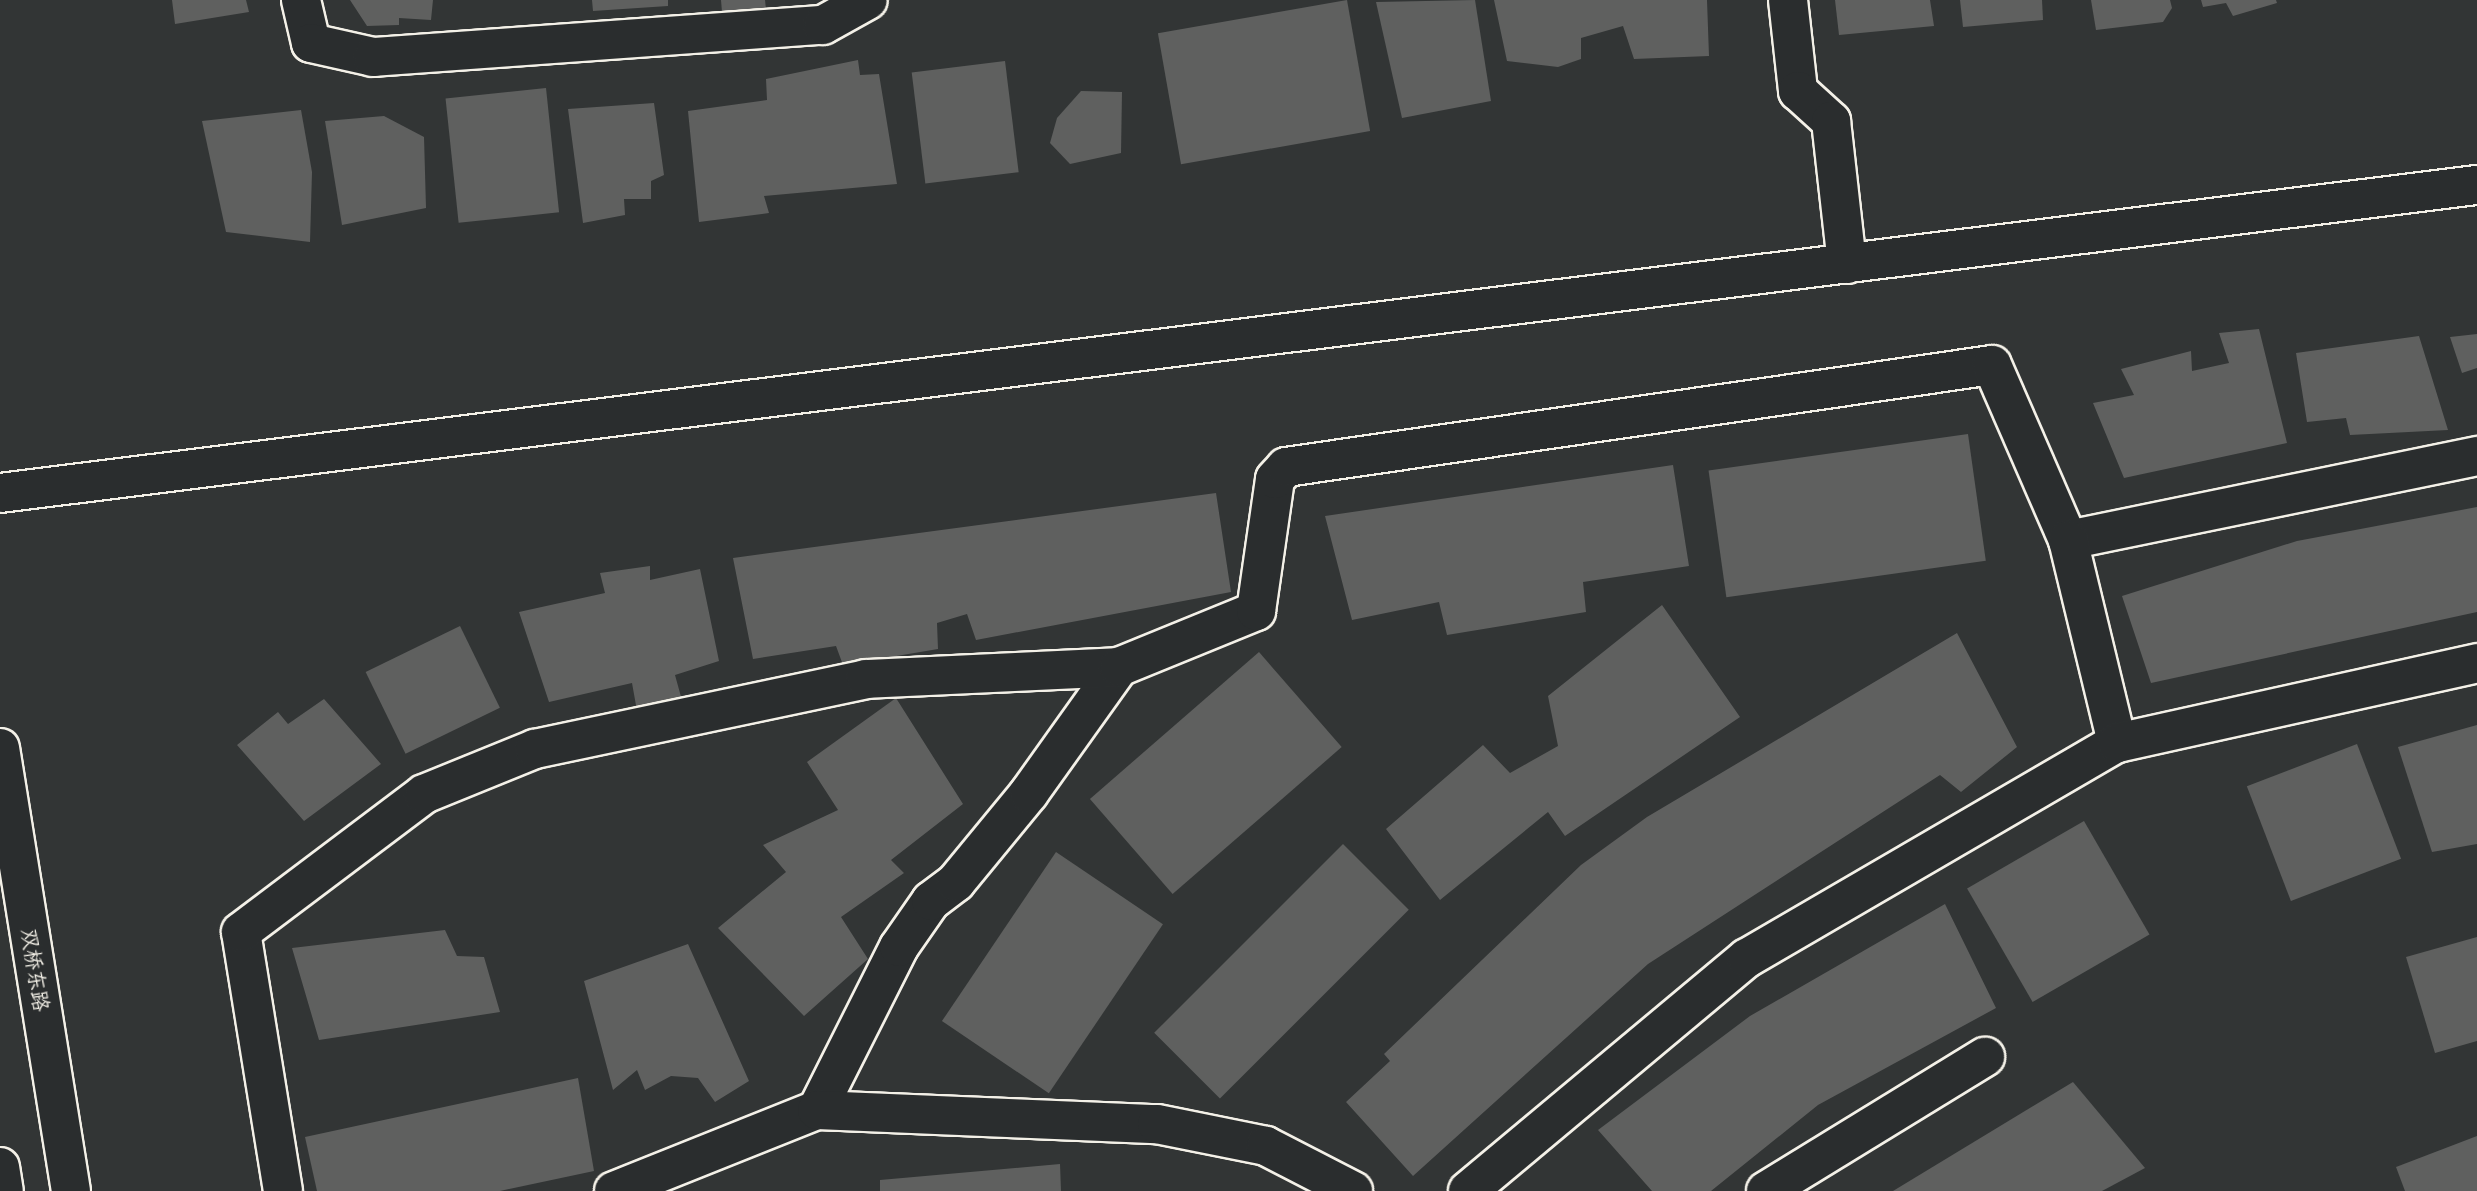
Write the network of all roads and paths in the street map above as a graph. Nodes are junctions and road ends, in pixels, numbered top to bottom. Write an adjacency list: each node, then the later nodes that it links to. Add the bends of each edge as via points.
1 (300, 0): 2 (street, via 311,43 373,57 823,25)
2 (868, 0)
3 (1788, 0): 5 (street, via 1798,91 1831,121)
4 (2477, 186): 5 (street)
5 (1847, 264): 7 (street)
6 (2477, 456): 8 (street)
7 (0, 493)
8 (2068, 540): 10 (street, via 1992,365 1286,467 1275,479 1255,611); 11 (street)
9 (2477, 663): 11 (street)
10 (1119, 667): 14 (street, via 1045,772 899,947); 18 (street, via 866,679 535,749 424,794 241,932)
11 (2117, 743): 21 (street, via 1747,958)
12 (0, 748): 17 (street, 双桥东路)
13 (1984, 1057): 22 (street)
14 (817, 1110): 19 (street); 20 (street, via 1157,1124 1266,1146)
15 (0, 1167): 16 (street)
16 (4, 1191)
17 (71, 1191)
18 (284, 1191)
19 (614, 1191)
20 (1353, 1191)
21 (1468, 1191)
22 (1766, 1191)

